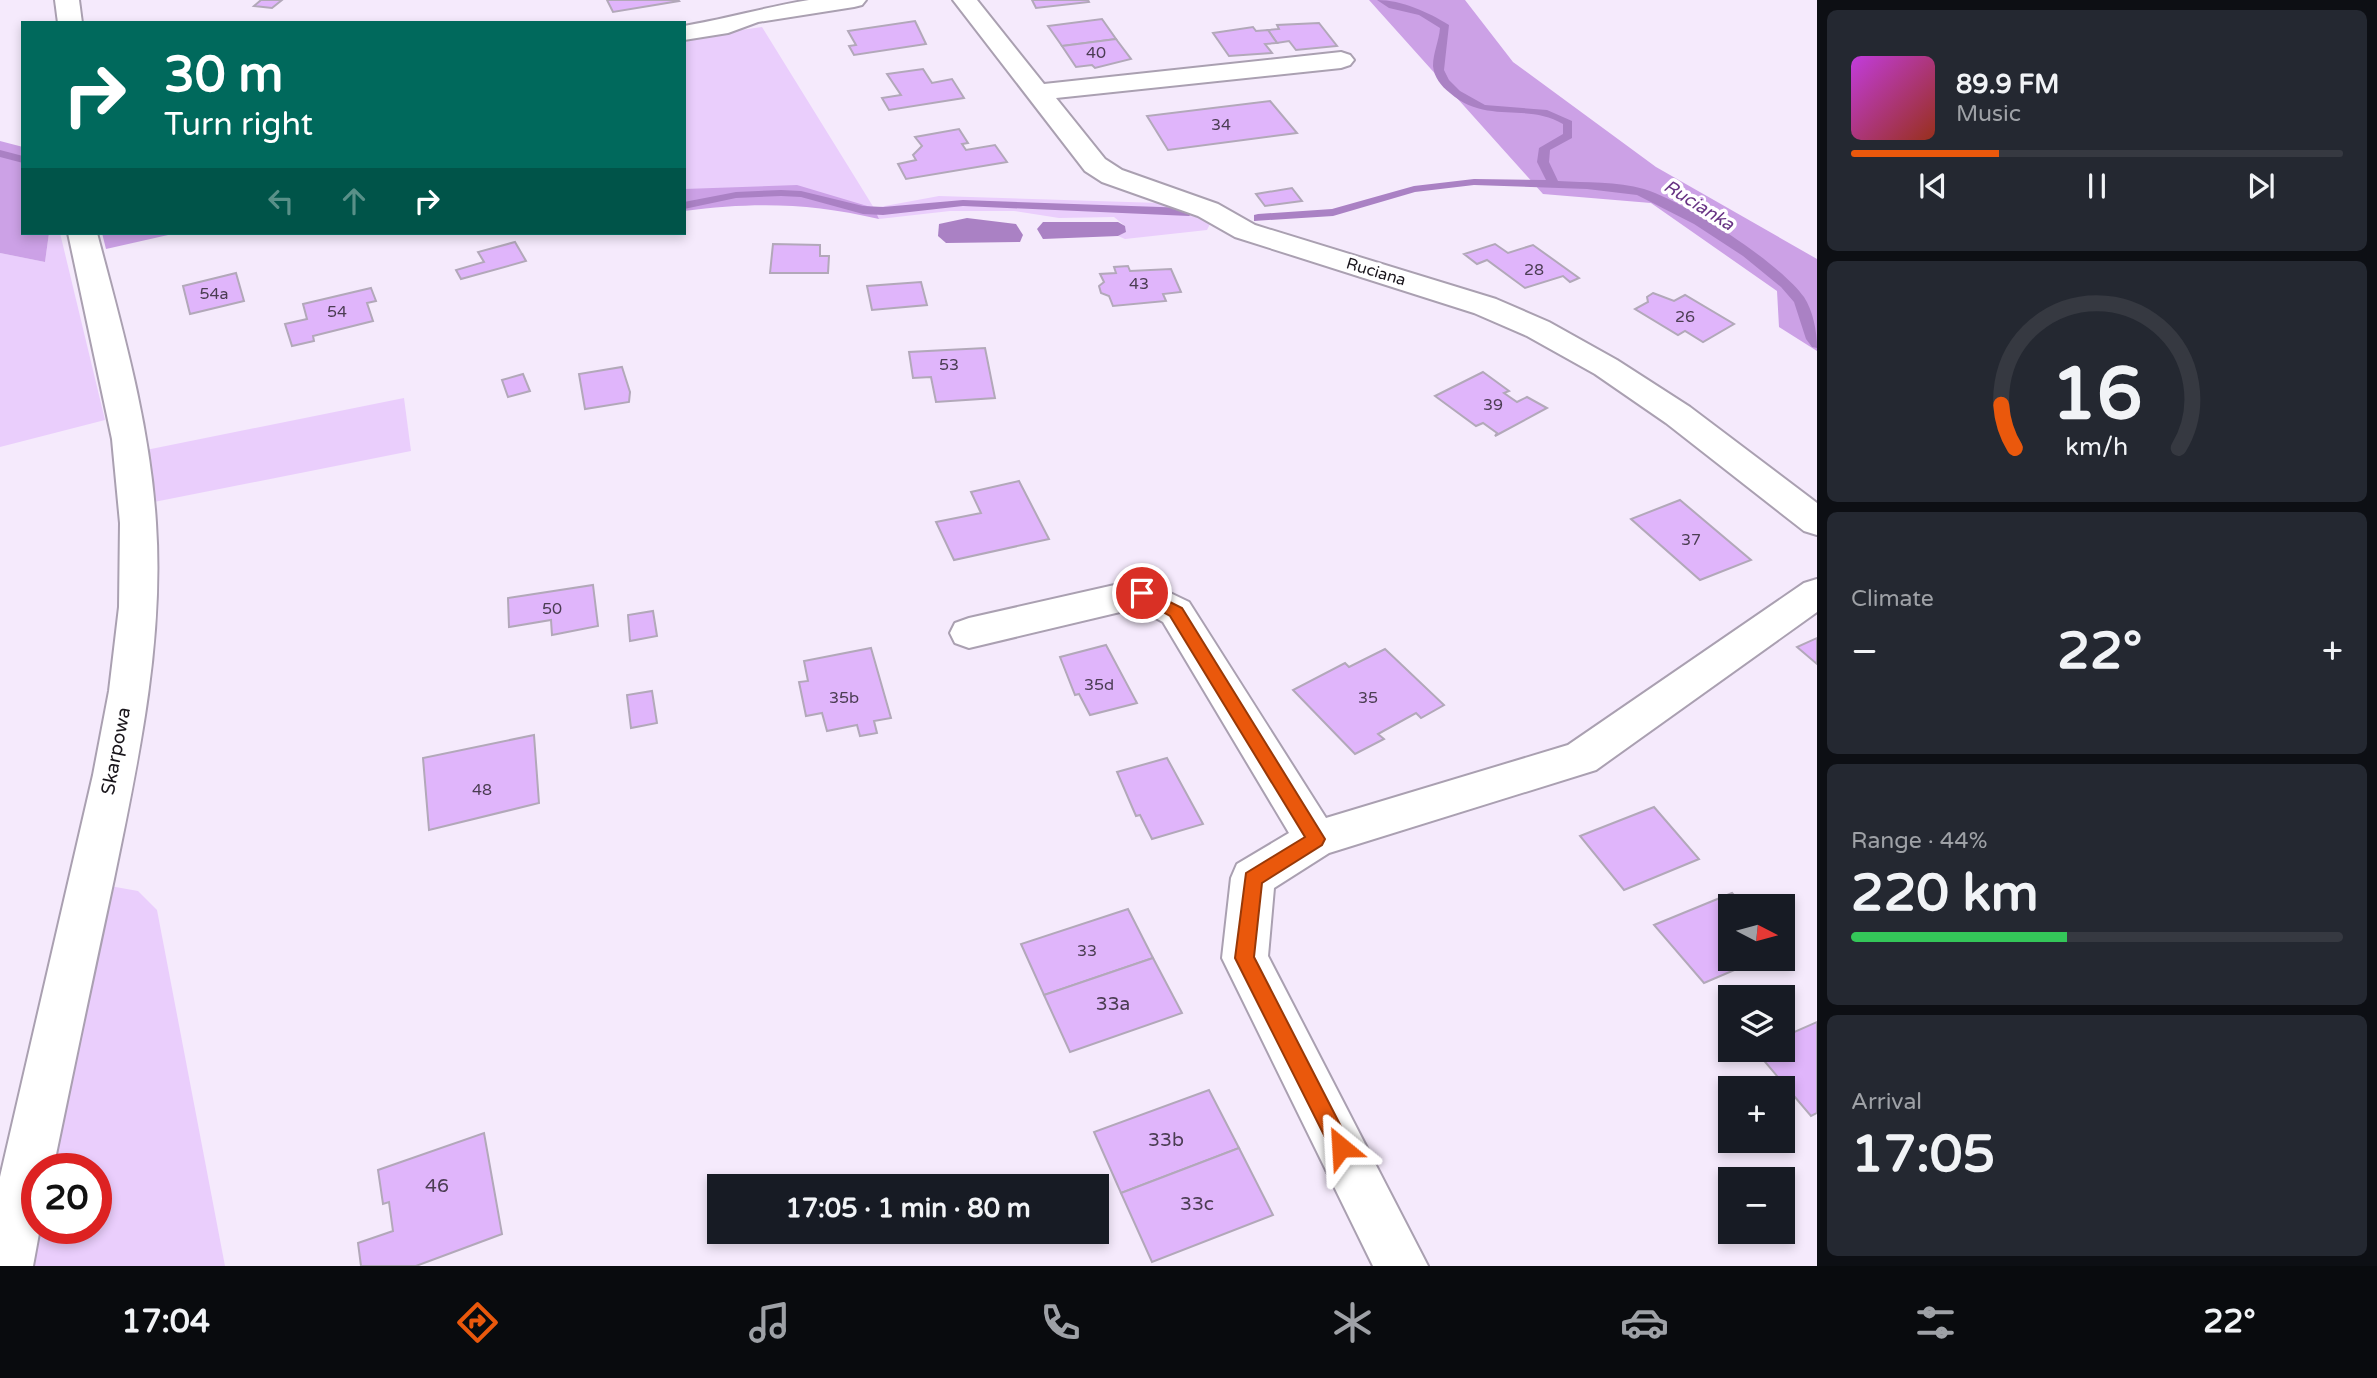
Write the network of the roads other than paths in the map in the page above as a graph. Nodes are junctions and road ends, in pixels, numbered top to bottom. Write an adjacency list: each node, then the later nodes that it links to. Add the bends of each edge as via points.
1 (67, 0): 4 (street)
2 (854, 0): 5 (street, via 753,16 728,26)
3 (965, 0): 7 (street, Ruciana)
4 (70, 21)
5 (686, 33)
6 (1340, 60): 7 (street)
7 (1038, 92): 9 (street, Ruciana, via 1095,165 1112,176 1189,201 1245,231 1485,306 1538,328 1606,366 1678,415)
8 (83, 235): 13 (street, Skarpowa, via 124,399 133,459 139,566 135,632 100,841)
9 (1817, 522)
10 (1817, 593): 12 (street, via 1581,758)
11 (969, 633): 12 (street, via 1142,593 1176,612)
12 (1316, 839): 14 (street, via 1253,878 1245,958)
13 (6, 1266)
14 (1401, 1266)

